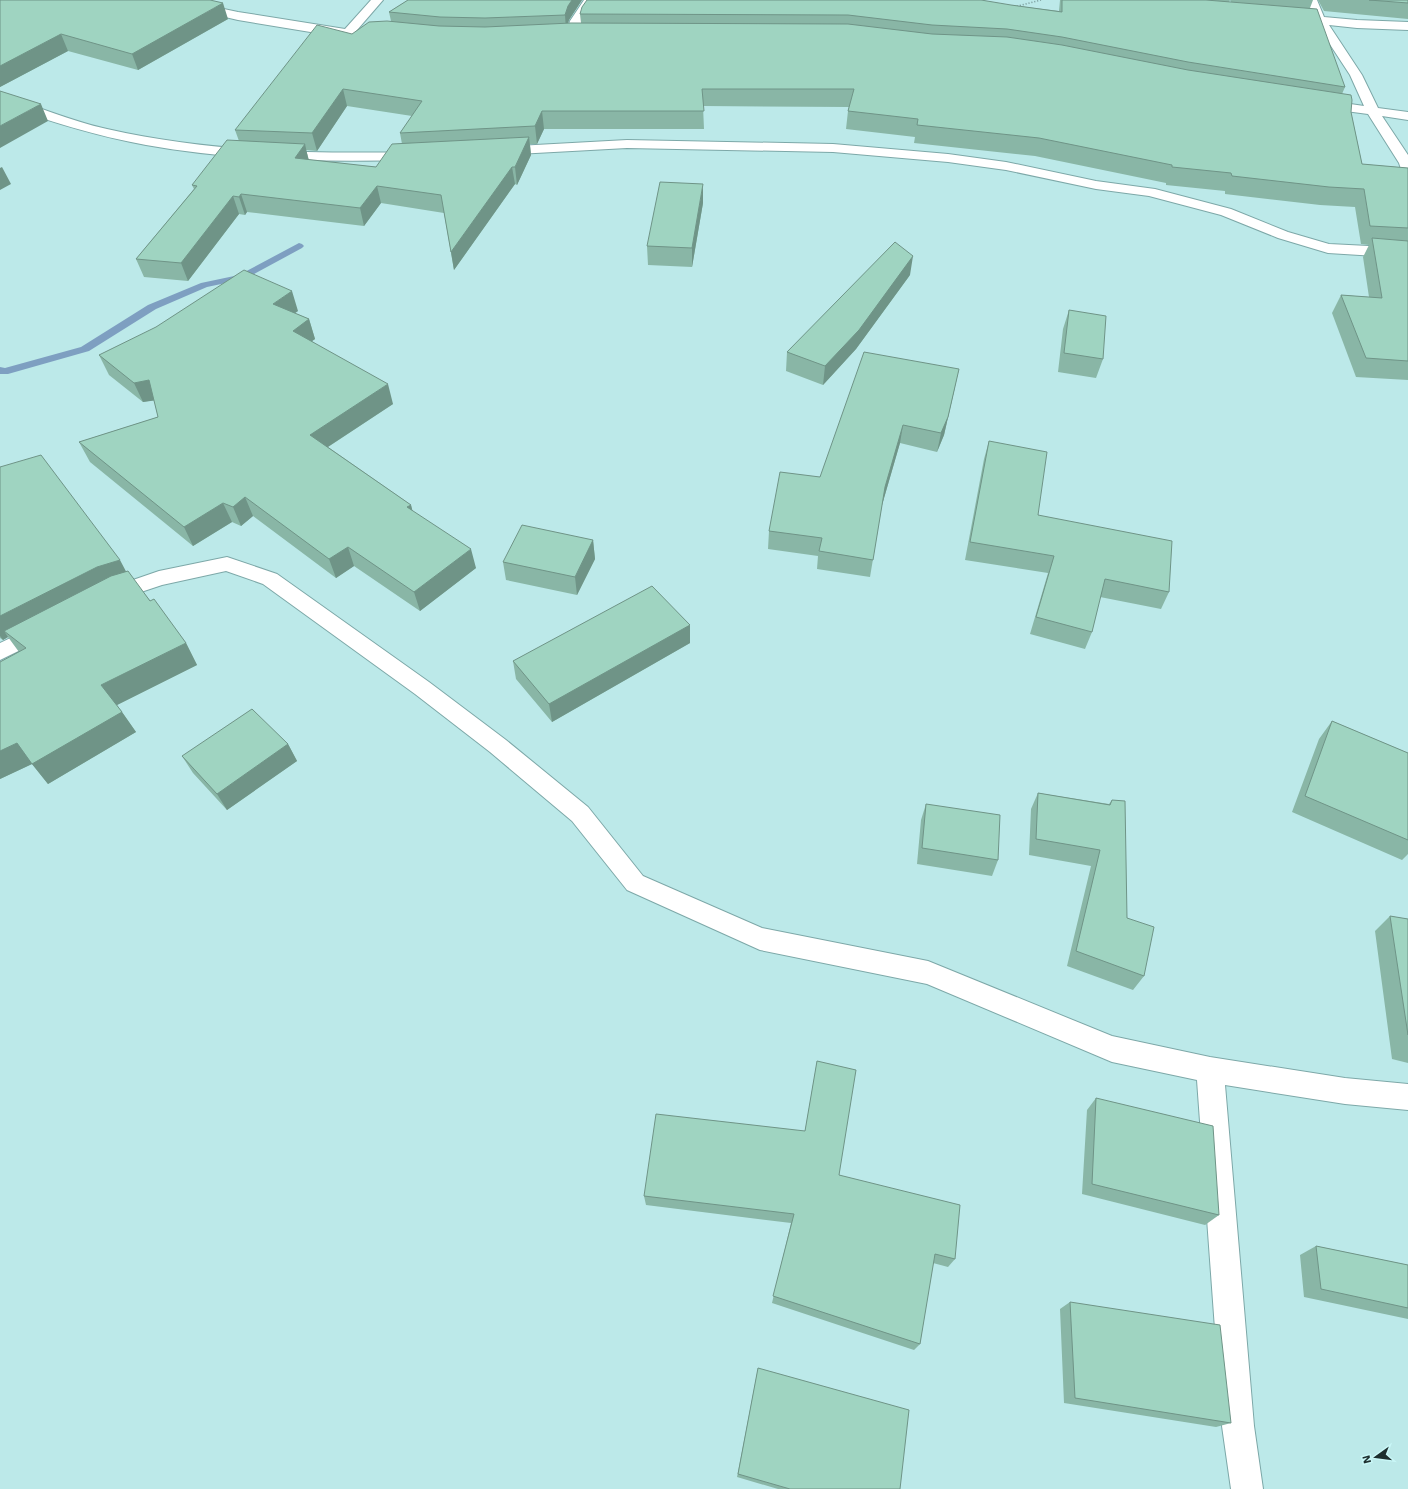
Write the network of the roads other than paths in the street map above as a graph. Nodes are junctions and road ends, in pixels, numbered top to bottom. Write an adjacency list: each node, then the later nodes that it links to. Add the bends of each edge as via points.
1 (165, 0): 8 (street, via 238,16)
2 (377, 0): 8 (street)
3 (590, 0): 10 (street, via 576,21)
4 (1311, 0): 6 (street)
5 (1280, 16): 6 (street)
6 (1319, 19): 7 (street, via 1357,24); 15 (street, via 1356,75)
7 (1408, 26)
8 (347, 34): 9 (street)
9 (362, 34)
10 (572, 34): 11 (street); 12 (street)
11 (556, 35)
12 (585, 35)
13 (0, 100): 18 (street, via 106,133 203,150 336,158)
14 (1312, 102): 15 (street)
15 (1372, 112): 16 (street); 19 (street, via 1406,163)
16 (1408, 116)
17 (485, 152): 20 (street, via 643,144 833,148 948,158 1006,166 1096,185 1150,192 1226,212 1282,235 1328,248)
18 (427, 155)
19 (1408, 172)
20 (1406, 251)
21 (95, 603): 24 (street, via 116,592 159,578 227,564 270,579 422,688 498,746 580,814 635,883 760,939 928,973 1112,1049)
22 (61, 620): 23 (street)
23 (0, 652)
24 (1210, 1070): 25 (street, via 1345,1091); 26 (street, via 1238,1426)
25 (1408, 1097)
26 (1247, 1489)

